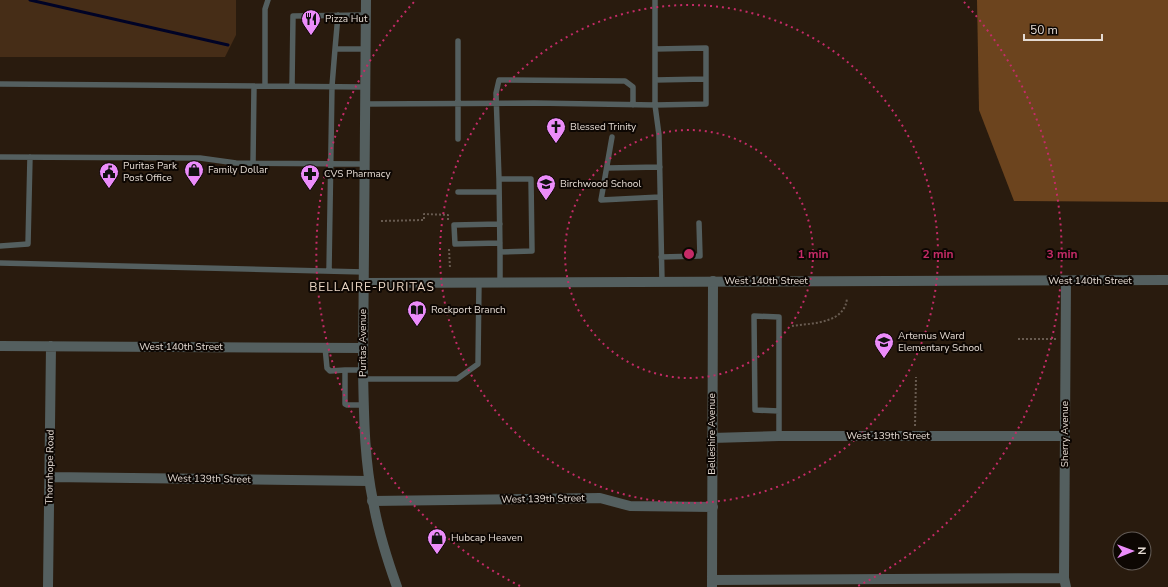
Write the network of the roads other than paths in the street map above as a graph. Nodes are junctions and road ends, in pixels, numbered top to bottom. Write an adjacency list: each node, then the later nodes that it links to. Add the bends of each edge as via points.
1 (268, 0): 14 (lane, via 265,9)
2 (366, 0): 5 (street, Puritas Avenue)
3 (655, 0): 9 (lane)
4 (338, 15): 5 (lane); 7 (lane); 15 (lane, via 293,16)
5 (366, 15): 8 (street, Puritas Avenue)
6 (458, 41): 18 (lane)
7 (335, 49): 8 (lane); 16 (lane)
8 (366, 49): 17 (street, Puritas Avenue)
9 (655, 49): 10 (lane, via 706,48); 11 (lane)
10 (706, 79): 11 (lane); 22 (lane, via 706,104)
11 (655, 80): 22 (lane)
12 (0, 84): 13 (lane)
13 (254, 86): 14 (lane); 27 (lane)
14 (265, 86): 15 (lane)
15 (292, 86): 16 (lane)
16 (332, 86): 17 (lane); 28 (lane)
17 (366, 86): 20 (street, Puritas Avenue)
18 (458, 103): 19 (lane); 20 (lane); 24 (lane)
19 (496, 103): 21 (lane); 21 (lane, via 499,80 625,80 633,87); 32 (lane)
20 (366, 104): 29 (street, Puritas Avenue)
21 (633, 105): 22 (lane)
22 (655, 105): 30 (lane)
23 (612, 137): 31 (lane)
24 (458, 139)
25 (0, 157): 26 (lane)
26 (30, 157): 27 (lane, via 200,158); 39 (lane, via 28,244)
27 (254, 164): 28 (lane)
28 (330, 164): 29 (lane); 43 (lane)
29 (365, 164): 44 (street, Puritas Avenue)
30 (660, 167): 31 (lane); 35 (lane)
31 (607, 168): 35 (lane, via 601,200)
32 (499, 179): 34 (lane); 40 (lane, via 531,179 532,222 532,251)
33 (458, 192): 34 (lane)
34 (499, 192): 37 (lane)
35 (660, 197): 41 (lane)
36 (699, 223): 41 (lane, via 700,256)
37 (500, 224): 38 (lane); 38 (lane, via 454,225 455,244)
38 (500, 243): 40 (lane)
39 (0, 246)
40 (500, 252): 50 (lane)
41 (661, 257): 46 (lane)
42 (0, 263): 43 (lane)
43 (330, 271): 44 (lane)
44 (364, 272): 51 (street, Puritas Avenue)
45 (1168, 280): 48 (street, West 140th Street)
46 (662, 281): 47 (street, West 140th Street); 50 (street, West 140th Street)
47 (713, 281): 48 (street, West 140th Street); 62 (street, Belleshire Avenue)
48 (1066, 281): 61 (street, Sherry Avenue)
49 (479, 282): 50 (street, West 140th Street); 51 (street, West 140th Street); 57 (lane, via 478,364 457,378)
50 (500, 282)
51 (364, 283): 55 (street, Puritas Avenue)
52 (0, 346): 53 (street, West 140th Street)
53 (51, 346): 54 (street, West 140th Street); 63 (street, Thornhope Road)
54 (325, 347): 55 (street, West 140th Street); 56 (lane, via 327,368 330,371)
55 (363, 348): 57 (street, Puritas Avenue)
56 (345, 370): 57 (lane); 58 (lane, via 345,404)
57 (363, 374): 58 (street, Puritas Avenue)
58 (363, 405): 64 (street, Puritas Avenue)
59 (779, 411): 59 (lane, via 779,317 754,316 755,410); 60 (lane)
60 (779, 436): 61 (street, West 139th Street); 62 (street, West 139th Street)
61 (1065, 436): 67 (street, Sherry Avenue)
62 (712, 438): 66 (street, Belleshire Avenue)
63 (49, 477): 64 (street, West 139th Street); 69 (street, Thornhope Road)
64 (369, 481): 65 (street, Puritas Avenue)
65 (372, 501): 66 (street, West 139th Street, via 600,498 630,506); 70 (street, Puritas Avenue)
66 (713, 507): 68 (street, Belleshire Avenue)
67 (1065, 582): 68 (street)
68 (712, 583)
69 (48, 587)
70 (397, 587)

